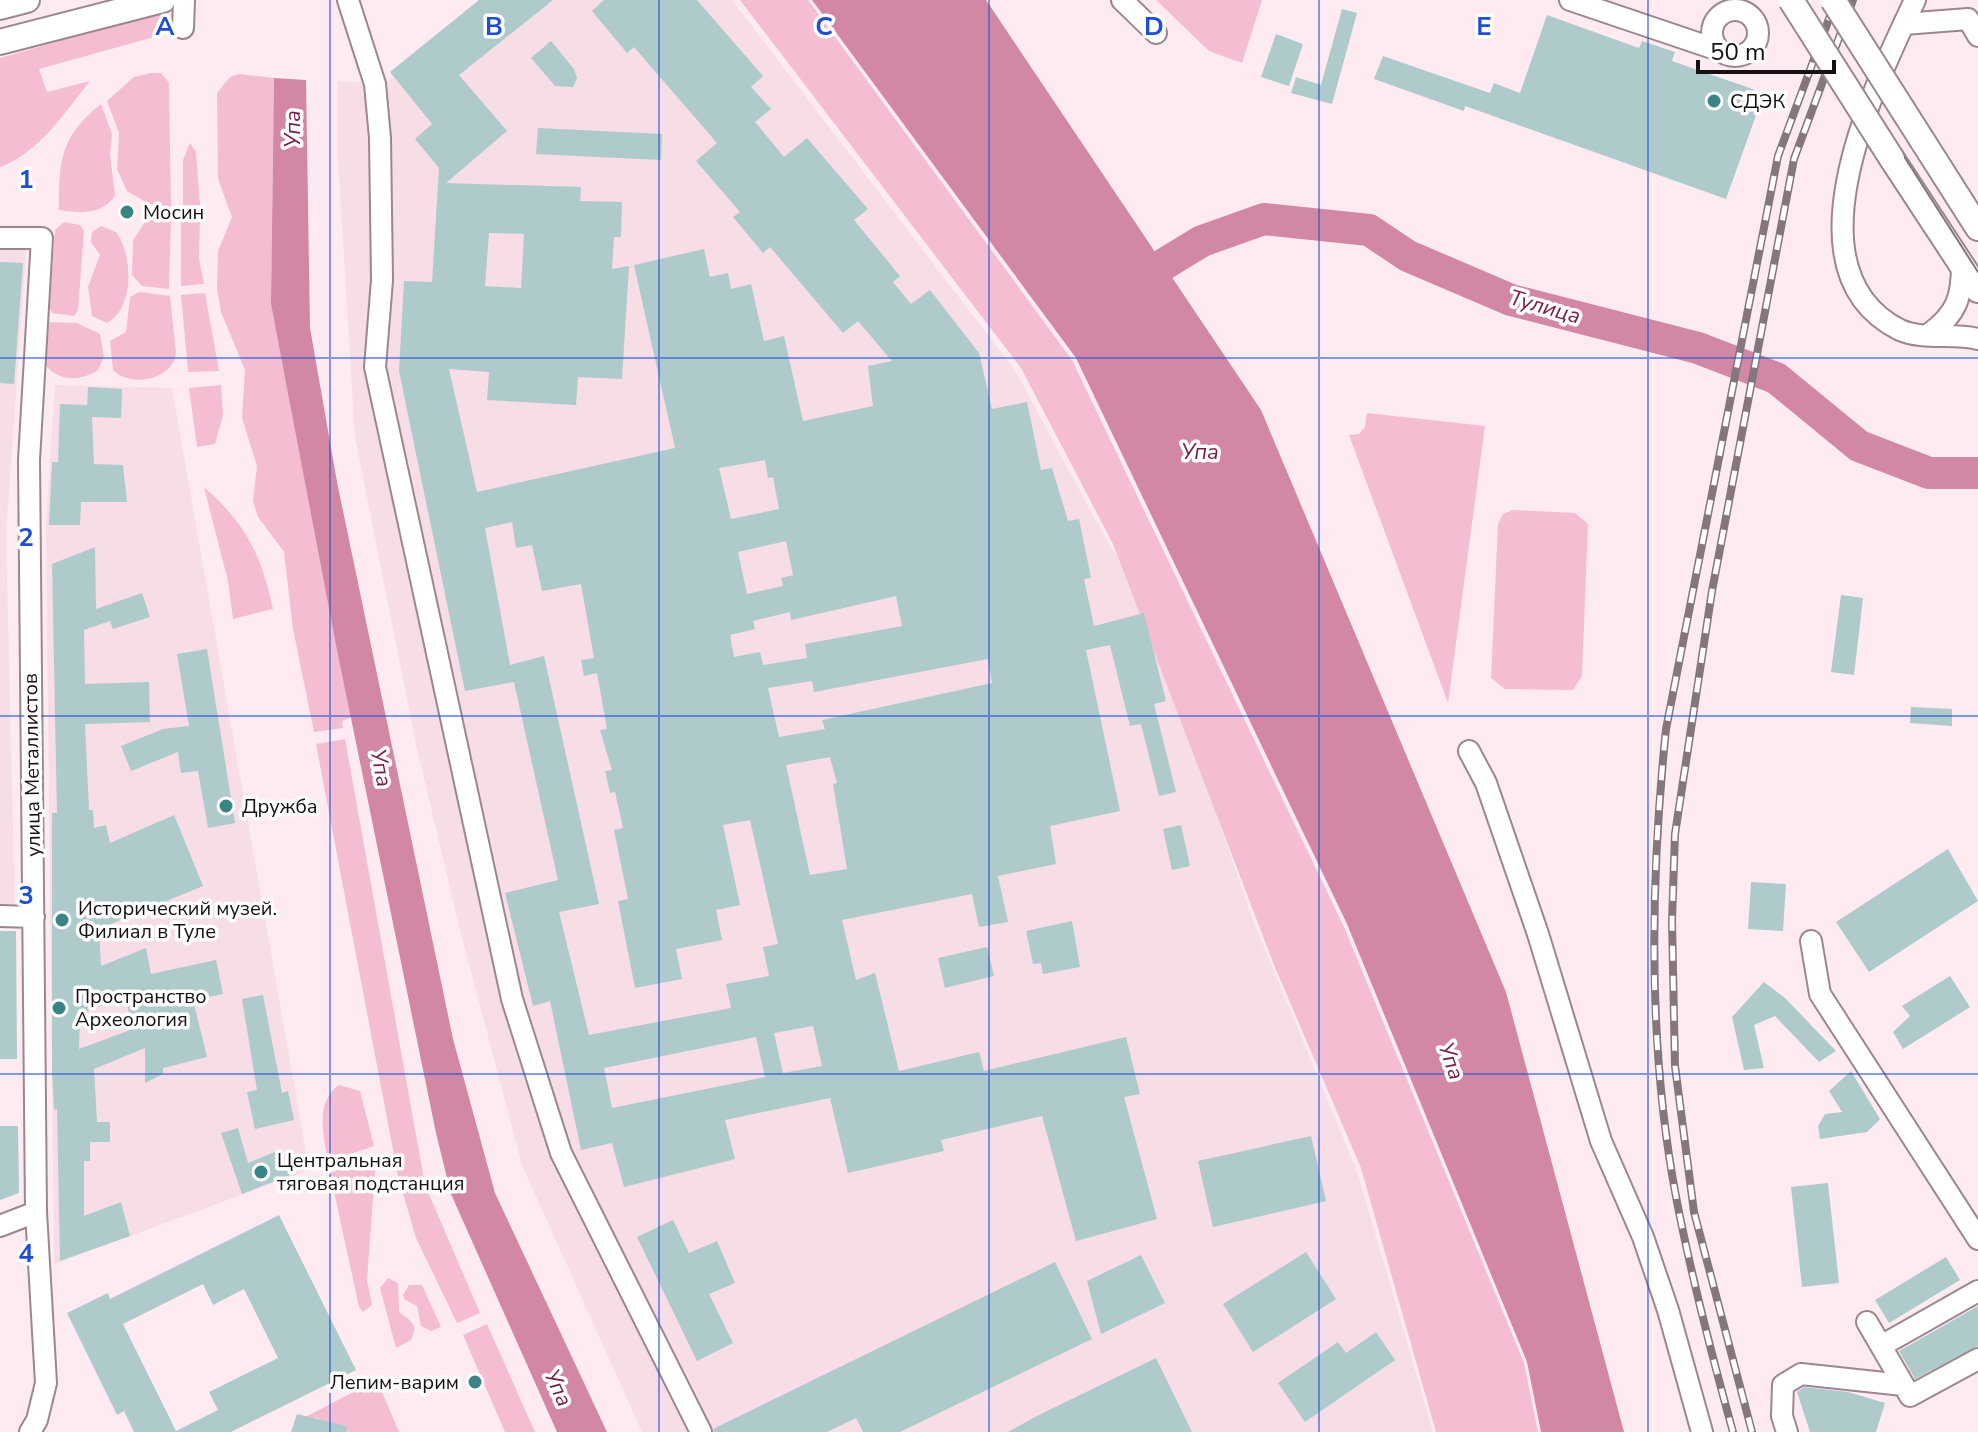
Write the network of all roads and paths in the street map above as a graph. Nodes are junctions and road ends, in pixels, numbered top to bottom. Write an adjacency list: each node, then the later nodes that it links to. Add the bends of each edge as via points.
1 (27, 0): 10 (main road)
2 (163, 0): 15 (main road)
3 (184, 0): 13 (street)
4 (348, 0): 36 (street, via 375,84 380,138 382,280 375,367 512,999 561,1153)
5 (1122, 0): 14 (street)
6 (1570, 0): 16 (street)
7 (1791, 0): 19 (main road, bridge)
8 (1833, 0): 17 (main road, bridge)
9 (1915, 0): 12 (street)
10 (0, 7)
11 (1970, 18): 12 (street)
12 (1904, 24): 21 (street, via 1848,166 1840,225 1852,279 1877,315 1903,331)
13 (183, 28)
14 (1156, 33)
15 (0, 42)
16 (1721, 51)
17 (1978, 228)
18 (0, 238): 25 (street, улица Металлистов, via 42,238 29,460)
19 (1962, 264): 20 (main road); 21 (street, via 1956,310)
20 (1978, 290)
21 (1929, 334): 22 (street)
22 (1978, 339)
23 (1469, 751): 37 (street, via 1486,783 1538,934 1601,1141 1668,1310)
24 (0, 916): 25 (street)
25 (34, 917): 27 (street, улица Металлистов)
26 (1811, 941): 29 (street, via 1820,994)
27 (36, 1212): 28 (street); 35 (street, улица Металлистов, via 46,1383)
28 (0, 1226)
29 (1978, 1239)
30 (1978, 1291): 32 (street)
31 (1867, 1322): 32 (street)
32 (1881, 1346): 34 (street)
33 (1978, 1359): 34 (street, via 1910,1396)
34 (1903, 1385): 38 (street, via 1801,1374 1783,1385)
35 (30, 1432)
36 (701, 1432)
37 (1702, 1432)
38 (1787, 1432)

